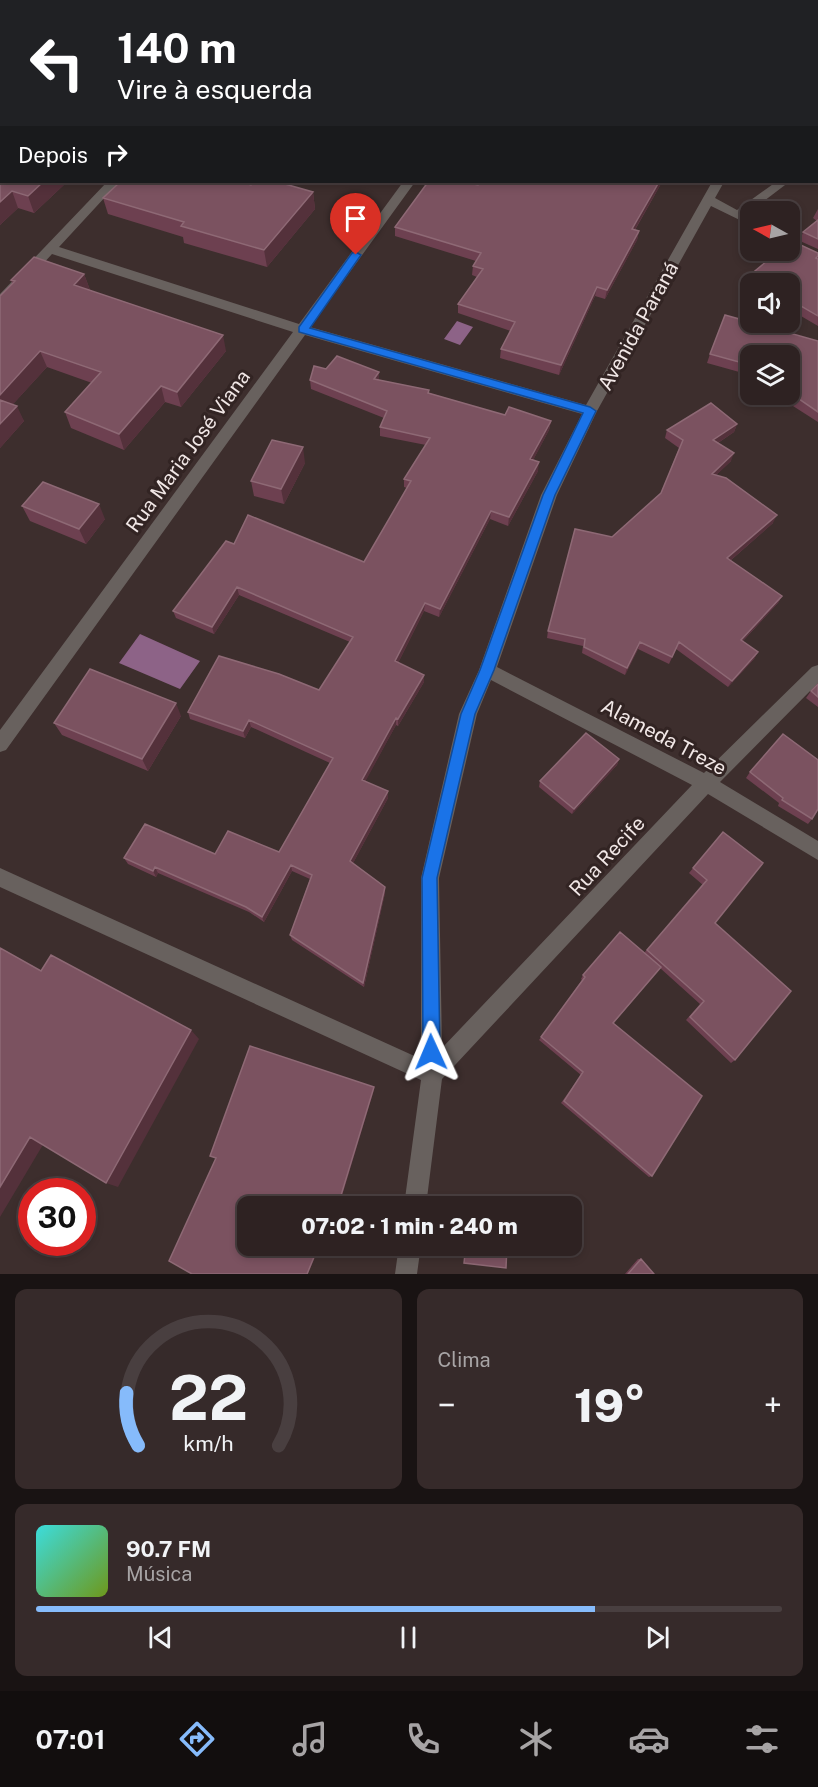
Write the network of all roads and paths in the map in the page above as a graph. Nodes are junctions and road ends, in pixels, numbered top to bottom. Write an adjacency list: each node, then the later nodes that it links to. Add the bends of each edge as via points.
1 (112, 183): 8 (street)
2 (407, 183): 10 (street, Rua Maria José Viana)
3 (718, 183): 5 (street, Avenida Paraná)
4 (782, 183): 6 (street)
5 (709, 200): 7 (street); 11 (street, Avenida Paraná)
6 (762, 201)
7 (740, 216)
8 (50, 249): 9 (street); 10 (street)
9 (0, 302)
10 (303, 330): 11 (street); 14 (street, Rua Maria José Viana)
11 (590, 411): 12 (street, Avenida Paraná, via 549,495)
12 (487, 670): 15 (street, Alameda Treze); 18 (street, Avenida Paraná, via 468,714 429,878)
13 (818, 672): 15 (street, Rua Recife)
14 (0, 744)
15 (706, 783): 16 (street, Alameda Treze); 18 (street, Rua Recife)
16 (818, 850)
17 (0, 877): 18 (street)
18 (432, 1074): 19 (street, Avenida Paraná)
19 (416, 1196)
20 (408, 1256): 21 (street)
21 (406, 1274)

